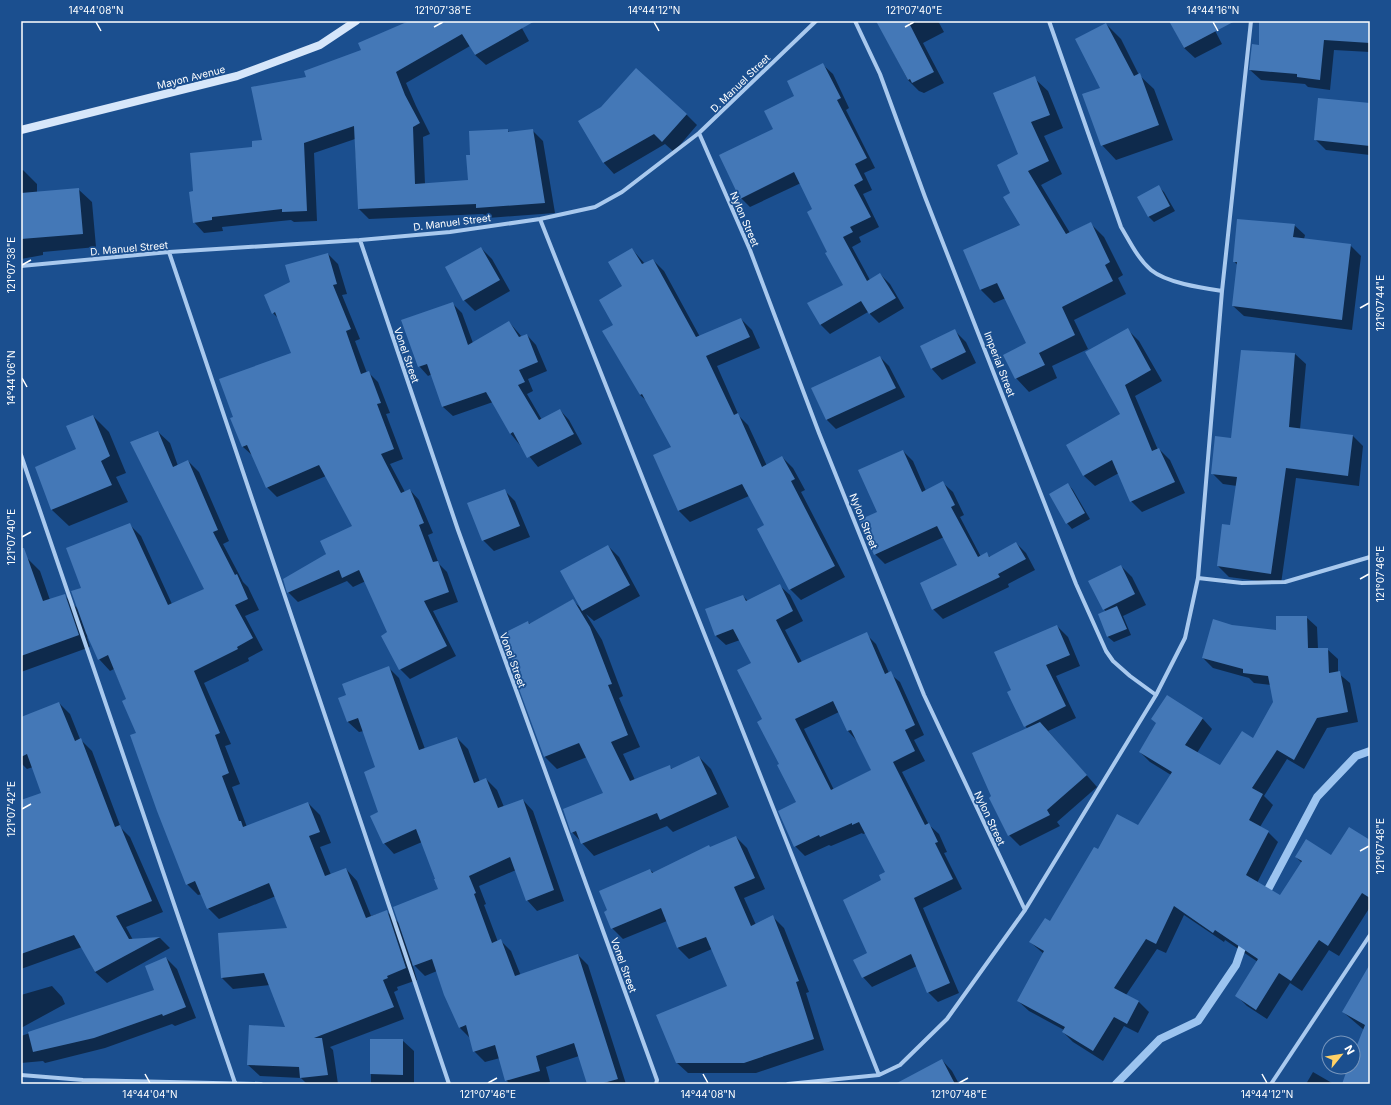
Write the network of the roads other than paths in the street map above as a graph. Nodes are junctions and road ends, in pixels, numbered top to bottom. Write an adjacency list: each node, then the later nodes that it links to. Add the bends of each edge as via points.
1 (356, 21): 6 (main road, Mayon Avenue, via 320,45 237,76)
2 (816, 21): 7 (street, D. Manuel Street)
3 (855, 21): 16 (street, Imperial Street, via 880,74 925,197 1076,584 1113,661)
4 (1049, 21): 12 (street, via 1122,227 1138,255 1152,270 1186,285)
5 (1251, 21): 12 (street)
6 (21, 130)
7 (699, 133): 8 (street, D. Manuel Street, via 608,200 595,207); 17 (street, Nylon Street, via 750,250 819,433 924,695)
8 (540, 219): 9 (street, D. Manuel Street, via 450,232); 20 (street)
9 (360, 240): 10 (street, D. Manuel Street); 24 (street, Vonel Street, via 458,530 638,1026 657,1080)
10 (169, 252): 11 (street, D. Manuel Street); 23 (street)
11 (21, 266)
12 (1222, 291): 15 (street)
13 (21, 455): 21 (street)
14 (1370, 557): 15 (street, via 1285,582 1242,583)
15 (1198, 578): 16 (street, via 1185,638)
16 (1156, 695): 17 (street)
17 (1024, 910): 20 (street, via 946,1019 900,1065)
18 (1370, 935): 26 (street)
19 (21, 1075): 21 (street, via 83,1080)
20 (879, 1075): 25 (street)
21 (235, 1083): 22 (street)
22 (261, 1084)
23 (449, 1084)
24 (656, 1084)
25 (788, 1084)
26 (1271, 1084)

